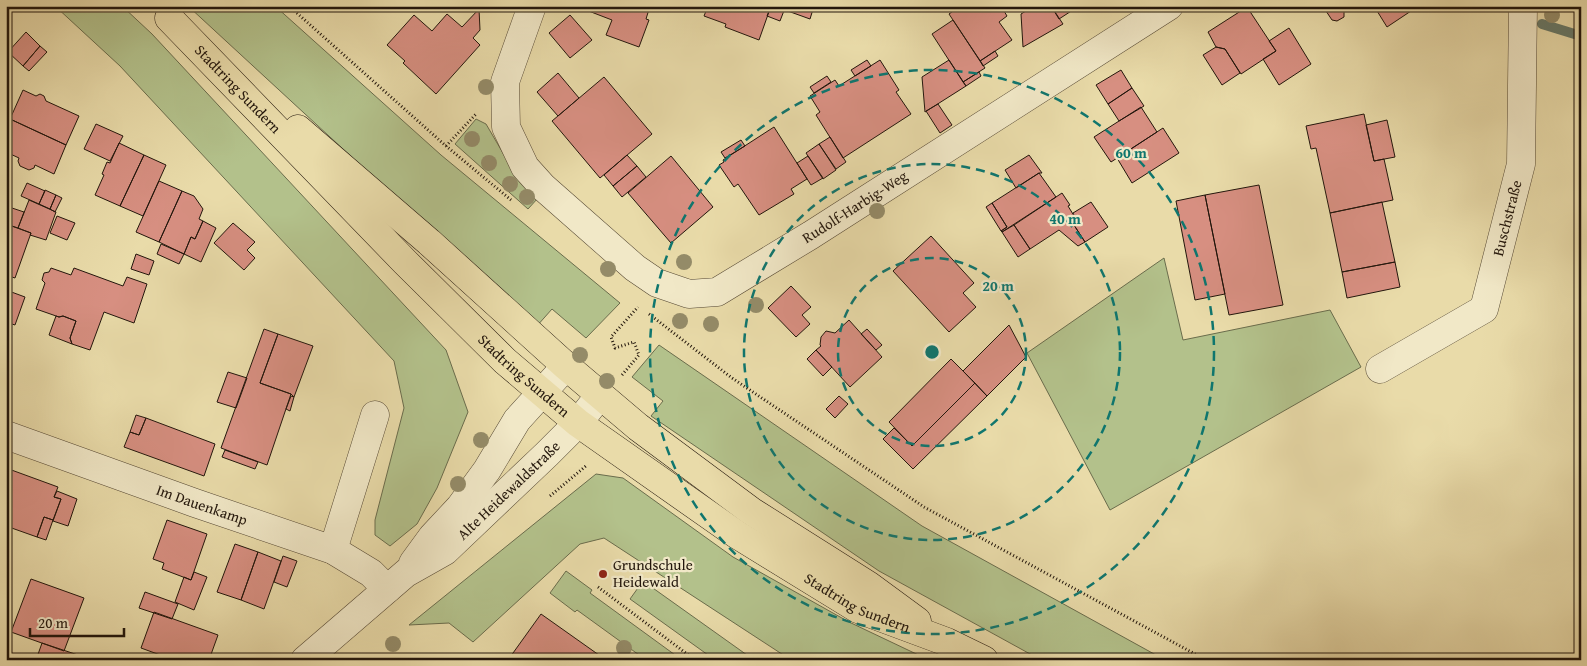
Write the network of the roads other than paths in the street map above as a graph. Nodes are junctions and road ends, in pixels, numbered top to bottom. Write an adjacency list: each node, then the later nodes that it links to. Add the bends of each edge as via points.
1 (532, 6): 2 (street, Rudolf-Harbig-Weg, via 505,82 506,127 525,167 543,187 635,268 657,283 689,294 717,292)
2 (1169, 6)
3 (1523, 6): 6 (street, Buschstraße, via 1520,164 1484,309)
4 (163, 12): 5 (main road, Stadtring Sundern, via 429,242); 8 (main road, Stadtring Sundern, via 405,262)
5 (566, 366): 7 (main road, Stadtring Sundern); 8 (street, Alte Heidewaldstraße)
6 (1380, 369)
7 (610, 386): 10 (street, Alte Heidewaldstraße); 14 (main road, Stadtring Sundern, via 638,427 751,511 868,585)
8 (542, 393): 10 (main road, Stadtring Sundern); 13 (street, Alte Heidewaldstraße, via 517,420 460,507)
9 (375, 415): 12 (street)
10 (578, 422): 13 (street, Alte Heidewaldstraße, via 445,551); 14 (main road, Stadtring Sundern, via 736,534 858,609)
11 (6, 435): 12 (street, Im Dauenkamp)
12 (333, 550): 13 (street, Im Dauenkamp, via 372,573)
13 (397, 581): 15 (street, Alte Heidewaldstraße)
14 (947, 642): 16 (main road, Stadtring Sundern)
15 (305, 660)
16 (984, 660)

